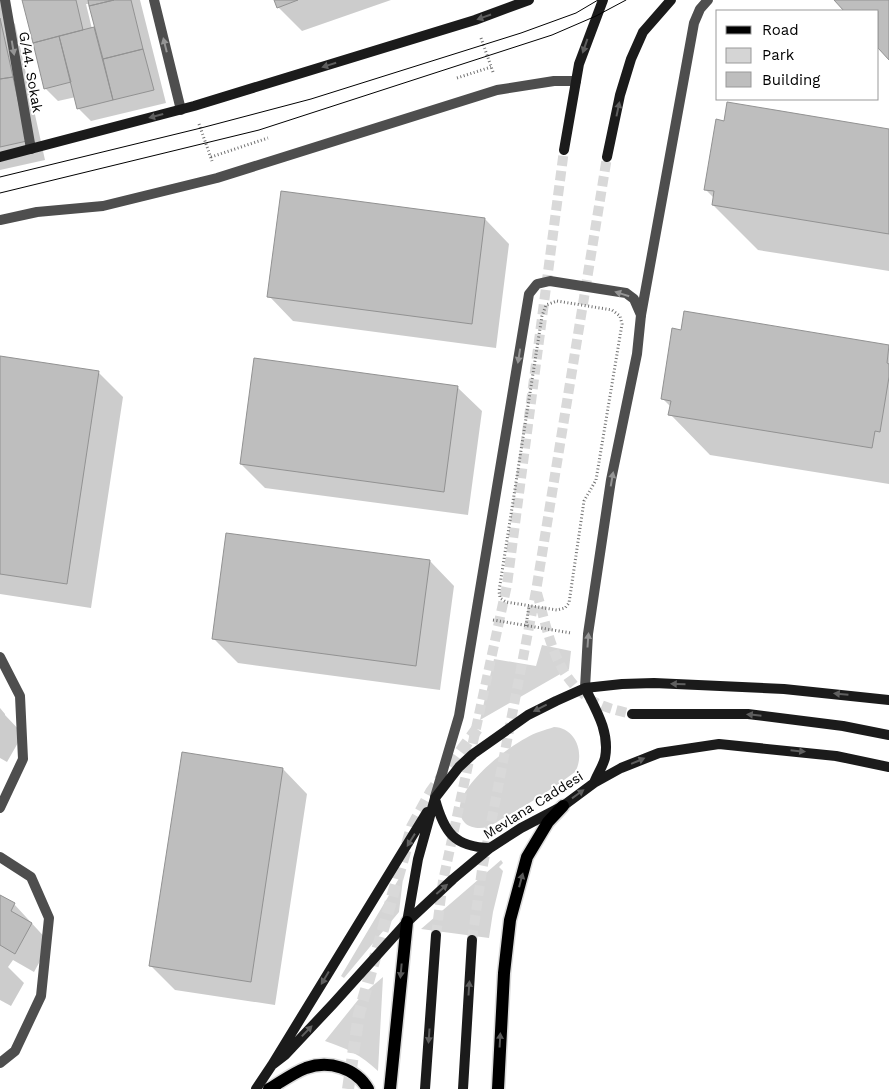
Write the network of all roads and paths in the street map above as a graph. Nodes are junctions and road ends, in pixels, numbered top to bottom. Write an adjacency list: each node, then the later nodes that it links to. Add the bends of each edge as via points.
1 (5, 0): 15 (street, G/44. Sokak, one-way to 15)
2 (154, 0): 13 (street, one-way to 2)
3 (530, 0): 7 (main road, one-way to 7)
4 (603, 0): 10 (main road, one-way to 10, via 579,64)
5 (671, 0): 19 (main road, one-way to 5, via 631,59 643,32)
6 (708, 0): 22 (street, via 694,23)
7 (475, 20): 8 (path); 12 (main road, one-way to 12)
8 (491, 67): 9 (path); 11 (path)
9 (457, 78)
10 (576, 81): 11 (street); 16 (main road)
11 (497, 90): 20 (street)
12 (194, 106): 13 (main road); 18 (path)
13 (181, 110): 15 (main road, one-way to 15)
14 (268, 138): 18 (path)
15 (31, 149): 17 (main road)
16 (564, 150)
17 (0, 157)
18 (211, 157): 20 (path)
19 (607, 157)
20 (217, 178): 21 (street, via 102,206 37,212)
21 (0, 220)
22 (641, 315): 24 (street, one-way to 24, via 634,299 626,293 550,280 537,284 530,294); 26 (street, one-way to 22, via 611,480 637,354)
23 (529, 606): 23 (path, via 557,610 569,603 584,501 596,480 622,324 620,316 612,310 557,301 546,306 542,316 499,591 500,598 506,602); 25 (path)
24 (475, 617): 25 (path); 34 (street, via 459,716)
25 (526, 626): 26 (path)
26 (588, 636): 28 (street, one-way to 26)
27 (0, 657): 36 (street, via 20,696 23,759)
28 (585, 688): 29 (main road, one-way to 28, via 784,689 664,684); 33 (main road, via 606,735 605,758); 34 (main road, one-way to 34, via 528,715 473,754)
29 (889, 700)
30 (632, 714): 31 (main road, one-way to 30, via 748,714)
31 (889, 735)
32 (889, 767): 33 (main road, Mevlana Caddesi, one-way to 32, via 658,753 719,744 836,756)
33 (594, 783): 35 (main road, Mevlana Caddesi, one-way to 33)
34 (435, 798): 37 (main road, via 441,819 451,835 461,842); 39 (main road); 43 (main road, Mevlana Caddesi, one-way to 43)
35 (563, 806): 37 (main road, Mevlana Caddesi, via 540,816); 50 (main road, one-way to 35, via 503,982 510,920 527,857 548,822)
36 (0, 808)
37 (490, 848): 39 (main road, Mevlana Caddesi, one-way to 37)
38 (0, 857): 42 (street, via 31,877 49,918 41,996 15,1051)
39 (406, 922): 43 (main road, Mevlana Caddesi, one-way to 39, via 327,1011); 47 (main road, one-way to 47)
40 (436, 935): 48 (main road, one-way to 48)
41 (472, 940): 49 (main road, one-way to 41)
42 (0, 1063)
43 (272, 1065): 44 (main road, Mevlana Caddesi)
44 (256, 1089)
45 (269, 1089): 46 (main road, via 307,1068 323,1065 340,1066 354,1073)
46 (368, 1089)
47 (390, 1089)
48 (426, 1089)
49 (463, 1089)
50 (498, 1089)

